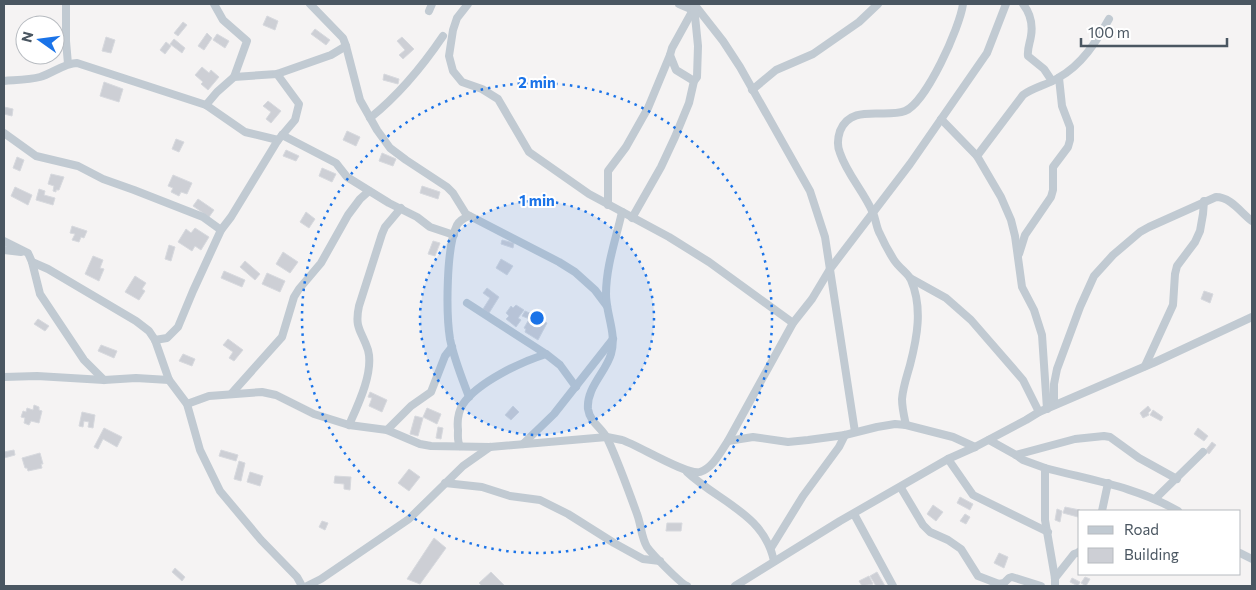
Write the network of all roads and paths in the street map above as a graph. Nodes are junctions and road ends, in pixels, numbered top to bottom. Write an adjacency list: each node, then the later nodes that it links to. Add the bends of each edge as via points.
1 (66, 4): 15 (street)
2 (214, 4): 17 (street, via 223,20 247,41)
3 (310, 4): 13 (street, via 343,38)
4 (468, 4): 30 (street, via 452,30 449,56 453,71 462,82 498,99 529,152)
5 (679, 4): 10 (street)
6 (878, 4): 21 (street, via 859,22 812,54 776,70)
7 (963, 4): 33 (street, via 949,45 920,99 904,111 860,114 845,122 840,131 840,153)
8 (1006, 4): 24 (street, via 987,53)
9 (1023, 4): 18 (street, via 1031,23 1028,56)
10 (694, 7): 14 (street); 20 (street, via 698,62); 21 (street, via 723,41)
11 (1108, 19): 18 (street, via 1090,50)
12 (443, 36): 23 (street, via 410,81)
13 (346, 46): 16 (street, via 331,55); 23 (street, via 357,94)
14 (670, 55): 20 (street, via 676,70); 30 (street, via 648,108 608,171)
15 (68, 64): 19 (street, via 38,78); 22 (street, via 77,63)
16 (277, 74): 17 (street); 26 (street, via 299,104 295,120)
17 (234, 78): 22 (street)
18 (1056, 79): 27 (street, via 1023,95); 42 (street, via 1070,127 1070,140 1054,167 1051,197 1025,234)
19 (4, 81)
20 (694, 81): 35 (street, via 675,137)
21 (752, 90): 44 (street, via 810,191 825,237)
22 (206, 105): 26 (street, via 246,132)
23 (370, 118): 34 (street, via 390,148 454,193)
24 (941, 119): 27 (street); 33 (street)
25 (4, 132): 37 (street, via 36,156 78,166 103,179 203,217)
26 (280, 138): 28 (street, via 336,163 347,177); 37 (street)
27 (977, 156): 42 (street, via 1006,208)
28 (369, 191): 31 (street); 59 (street, via 348,215 321,262 294,297 282,337)
29 (1204, 201): 36 (street, via 1221,197); 54 (street, via 1200,231 1177,266 1173,304); 62 (street, via 1140,232 1094,276 1057,370)
30 (608, 205): 32 (street)
31 (401, 208): 38 (street, via 430,227); 65 (street, via 382,234 356,316 369,362 364,388)
32 (622, 212): 35 (street); 47 (street, via 608,265)
33 (873, 213): 44 (street); 45 (street, via 888,250)
34 (469, 216): 38 (street, via 461,220); 47 (street, via 575,272)
35 (632, 218): 49 (street, via 709,262)
36 (1252, 221)
37 (221, 230): 51 (street, via 178,327 167,338)
38 (454, 235): 52 (street, via 448,284)
39 (4, 241): 41 (street)
40 (4, 250): 41 (street)
41 (28, 253): 43 (street)
42 (1018, 256): 63 (street, via 1022,287 1042,335)
43 (32, 262): 51 (street, via 136,321); 56 (street, via 40,294 84,360)
44 (830, 270): 49 (street); 68 (street)
45 (910, 278): 64 (street, via 946,298 971,320 1023,380); 66 (street, via 918,306 918,324 902,396)
46 (467, 303): 53 (street)
47 (607, 306): 50 (street)
48 (1252, 317): 54 (street)
49 (793, 323): 72 (street)
50 (614, 337): 58 (street); 70 (street, via 608,362 588,401 590,416)
51 (155, 340): 57 (street)
52 (452, 347): 60 (street); 67 (street, via 445,356 431,392)
53 (546, 354): 58 (street, via 560,365); 60 (street, via 525,361 478,388)
54 (1145, 366): 62 (street)
55 (4, 377): 56 (street)
56 (104, 380): 57 (street)
57 (169, 380): 61 (street)
58 (576, 387): 73 (street)
59 (232, 393): 61 (street, via 208,396); 65 (street, via 276,395 314,414)
60 (469, 397): 74 (street, via 461,408 458,421)
61 (186, 404): 96 (street, via 200,450 220,491)
62 (1054, 404): 63 (street)
63 (1047, 409): 64 (street)
64 (1038, 412): 71 (street)
65 (349, 425): 67 (street)
66 (906, 425): 68 (street); 76 (street, via 953,437)
67 (387, 430): 74 (street, via 420,444)
68 (855, 432): 69 (street)
69 (845, 435): 72 (street, via 788,442 753,437); 91 (street)
70 (607, 437): 73 (street); 81 (street, via 622,440); 93 (street, via 646,545)
71 (989, 440): 76 (street); 78 (street)
72 (728, 441): 81 (street, via 714,463 706,469 695,472)
73 (523, 444): 75 (street)
74 (460, 446): 75 (street)
75 (490, 447): 83 (street)
76 (975, 447): 79 (street)
77 (1203, 452): 82 (street)
78 (1016, 455): 80 (street); 82 (street, via 1075,439 1104,436)
79 (948, 459): 85 (street); 90 (street, via 973,495)
80 (1045, 468): 84 (street); 90 (street, via 1044,520)
81 (684, 469): 91 (street, via 752,521)
82 (1177, 478): 86 (street)
83 (445, 483): 93 (street, via 482,487 510,496 540,500 643,559); 97 (street, via 409,519 321,580)
84 (1108, 483): 86 (street); 87 (street)
85 (901, 488): 89 (street); 101 (street, via 923,525 961,549 978,576 999,584 1012,577)
86 (1155, 500): 88 (street)
87 (1102, 510)
88 (1176, 510)
89 (854, 514): 94 (street); 100 (street)
90 (1048, 532): 95 (street)
91 (771, 548): 94 (street)
92 (1078, 554): 95 (street, via 1074,554)
93 (660, 561): 98 (street)
94 (774, 561): 99 (street)
95 (1055, 582)
96 (302, 586)
97 (307, 586)
98 (687, 586)
99 (735, 586)
100 (893, 586)
101 (1041, 586)

